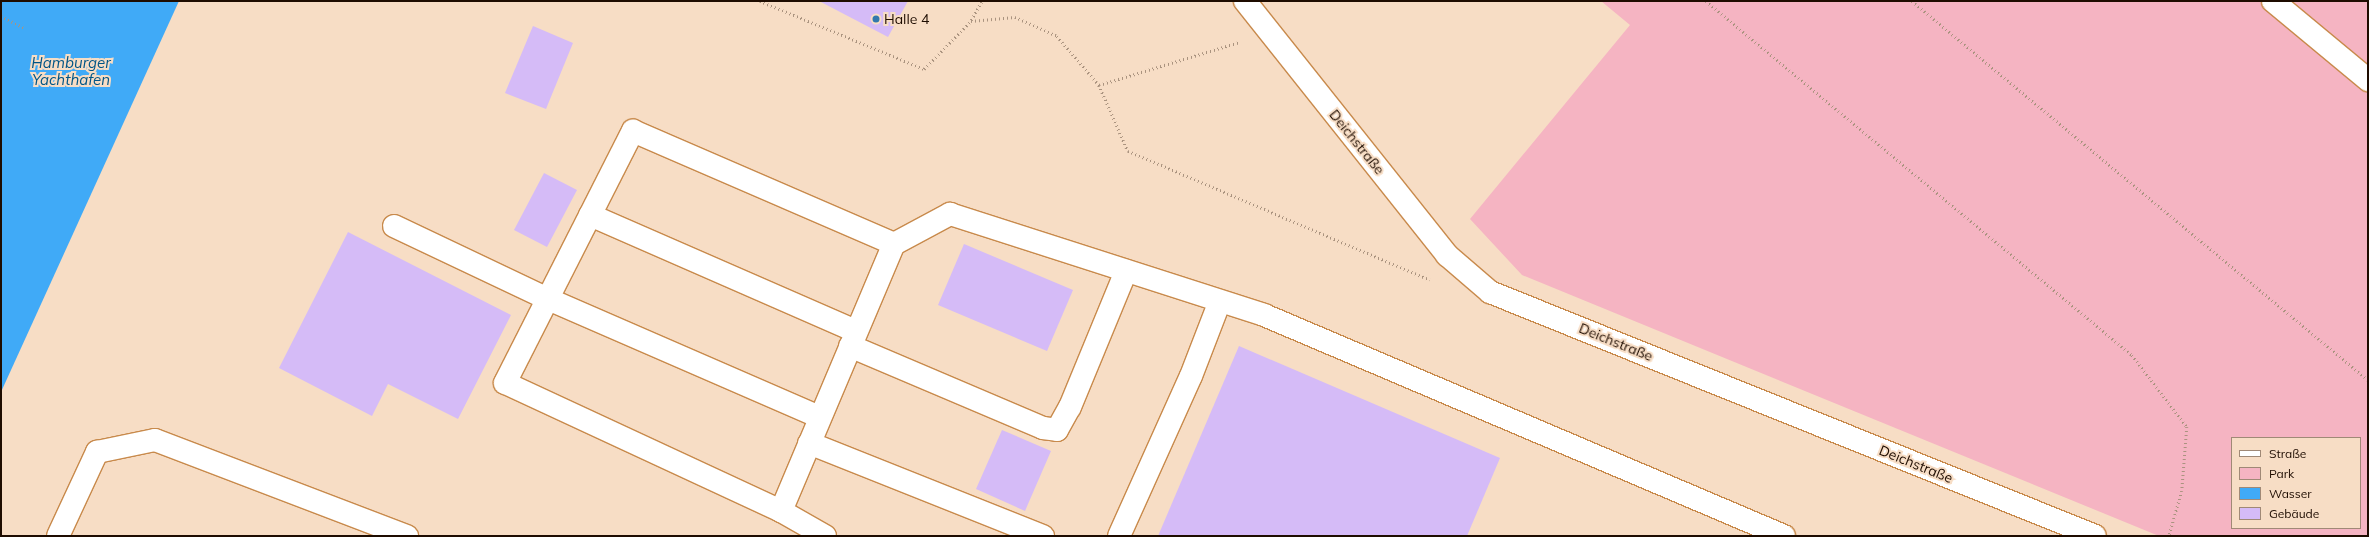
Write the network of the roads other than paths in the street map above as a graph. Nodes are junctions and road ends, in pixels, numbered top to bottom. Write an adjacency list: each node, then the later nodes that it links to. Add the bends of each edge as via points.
1 (1244, 1): 20 (street, Deichstraße, via 1447,255 1490,292)
2 (2273, 1): 3 (street)
3 (2368, 80)
4 (590, 215): 6 (street, via 633,131); 8 (street); 10 (street)
5 (394, 226): 8 (street)
6 (894, 244): 7 (street, via 950,214); 10 (street)
7 (1126, 271): 9 (street); 10 (street, via 1070,407 1057,430 1043,428)
8 (548, 298): 11 (street); 13 (street, via 505,383)
9 (1220, 301): 18 (street, via 1191,376); 19 (street, via 1264,315)
10 (853, 339): 11 (street)
11 (820, 417): 12 (street)
12 (810, 443): 13 (street); 17 (street)
13 (780, 511): 16 (street)
14 (58, 536): 15 (street, via 97,452 155,440)
15 (407, 536)
16 (825, 536)
17 (1042, 536)
18 (1119, 536)
19 (1784, 536)
20 (2095, 536)

